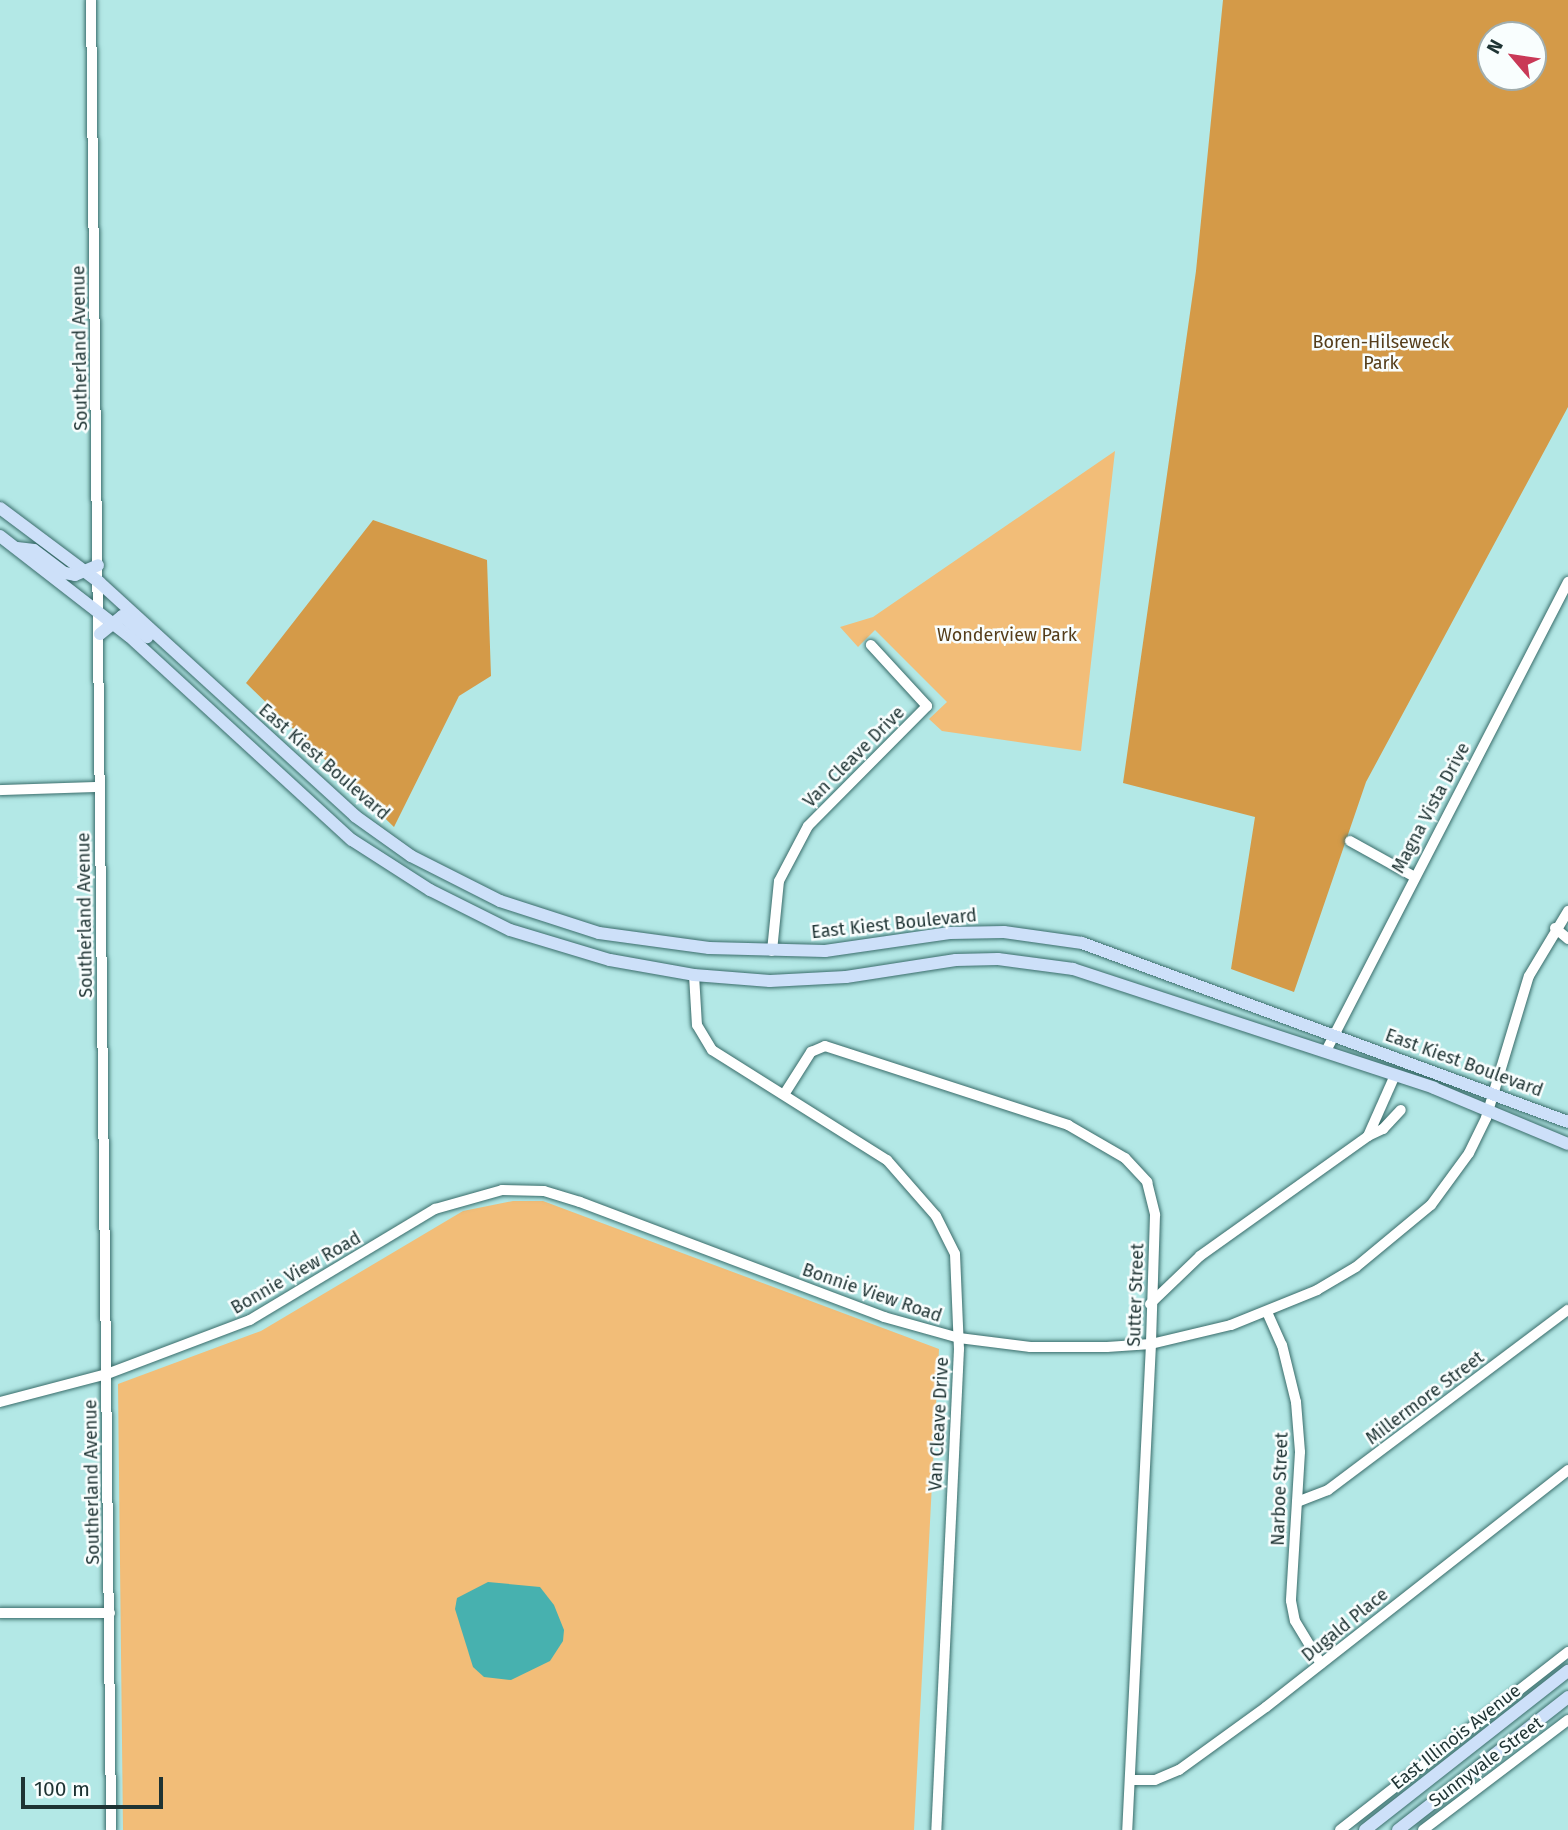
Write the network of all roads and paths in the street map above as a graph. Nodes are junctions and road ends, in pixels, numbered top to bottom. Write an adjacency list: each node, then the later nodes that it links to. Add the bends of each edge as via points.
1 (92, 0): 5 (street, Southerland Avenue)
2 (0, 508): 6 (main road, East Kiest Boulevard)
3 (0, 536): 4 (main road, East Kiest Boulevard)
4 (16, 547): 6 (main road, via 34,550 65,573); 9 (main road, East Kiest Boulevard)
5 (99, 565): 6 (main road); 7 (street, Southerland Avenue)
6 (86, 571): 7 (main road, East Kiest Boulevard)
7 (99, 582): 9 (street, Southerland Avenue); 13 (main road, East Kiest Boulevard)
8 (1568, 582): 19 (street, Magna Vista Drive)
9 (99, 612): 10 (main road, East Kiest Boulevard); 11 (street, Southerland Avenue)
10 (112, 622): 11 (main road); 13 (main road, via 122,616 153,643); 18 (main road, East Kiest Boulevard, via 342,831)
11 (100, 634): 14 (street, Southerland Avenue)
12 (871, 645): 23 (street, Van Cleave Drive, via 927,706 808,826 779,881)
13 (174, 651): 17 (main road, East Kiest Boulevard, via 317,784)
14 (98, 787): 15 (street); 40 (street, Southerland Avenue)
15 (0, 790)
16 (1350, 841): 19 (street)
17 (411, 856): 18 (main road); 23 (main road, East Kiest Boulevard, via 500,901 599,933 709,948)
18 (401, 872): 24 (main road, East Kiest Boulevard, via 466,911 552,946)
19 (1413, 876): 25 (street, Magna Vista Drive)
20 (1568, 911): 21 (street, Bonnie View Road)
21 (1555, 929): 22 (street); 29 (street, Bonnie View Road, via 1520,999)
22 (1568, 939)
23 (772, 951): 25 (main road, East Kiest Boulevard, via 825,951 950,933 1034,934 1134,960)
24 (694, 975): 26 (main road, East Kiest Boulevard, via 770,981 846,977 956,960 1032,962 1073,969); 28 (street, Van Cleave Drive, via 694,1012 704,1040)
25 (1335, 1034): 26 (street, Magna Vista Drive); 29 (main road, East Kiest Boulevard)
26 (1326, 1051): 27 (main road, East Kiest Boulevard)
27 (1395, 1075): 30 (main road, East Kiest Boulevard); 33 (street)
28 (785, 1093): 35 (street, Sutter Street, via 811,1052 820,1046 1084,1133 1125,1158 1147,1182 1154,1215); 38 (street, Van Cleave Drive, via 887,1160 936,1216 955,1254)
29 (1496, 1093): 30 (street, Bonnie View Road); 32 (main road, East Kiest Boulevard)
30 (1490, 1109): 34 (main road, East Kiest Boulevard); 37 (street, Bonnie View Road, via 1469,1153 1416,1220 1356,1267)
31 (1401, 1110): 33 (street, via 1383,1129)
32 (1568, 1122)
33 (1368, 1136): 35 (street, via 1200,1256)
34 (1568, 1144)
35 (1150, 1304): 39 (street, Sutter Street)
36 (1568, 1310): 43 (street, Millermore Street, via 1328,1490)
37 (1267, 1312): 39 (street, Bonnie View Road); 43 (street, Narboe Street, via 1285,1354 1296,1402)
38 (959, 1338): 39 (street, Bonnie View Road, via 1041,1347); 40 (street, Bonnie View Road, via 884,1317 580,1202 544,1191 502,1190 435,1209 250,1320); 55 (street, Van Cleave Drive)
39 (1151, 1344): 53 (street, Sutter Street)
40 (107, 1374): 41 (street, Bonnie View Road); 45 (street, Southerland Avenue)
41 (0, 1402)
42 (1568, 1470): 47 (street, Dugald Place)
43 (1297, 1503): 47 (street, Narboe Street, via 1291,1601 1294,1621)
44 (0, 1613): 45 (street)
45 (110, 1613): 54 (street, Southerland Avenue)
46 (1568, 1653): 57 (street)
47 (1321, 1664): 53 (street, Dugald Place, via 1179,1770 1155,1780)
48 (1568, 1671): 51 (main road, East Illinois Avenue)
49 (1568, 1697): 52 (main road)
50 (1568, 1720): 60 (street, Sunnyvale Street)
51 (1459, 1757): 52 (main road); 58 (main road, East Illinois Avenue)
52 (1472, 1774): 59 (main road)
53 (1130, 1780): 56 (street, Sutter Street)
54 (111, 1830)
55 (936, 1830)
56 (1127, 1830)
57 (1340, 1830)
58 (1365, 1830)
59 (1398, 1830)
60 (1423, 1830)

